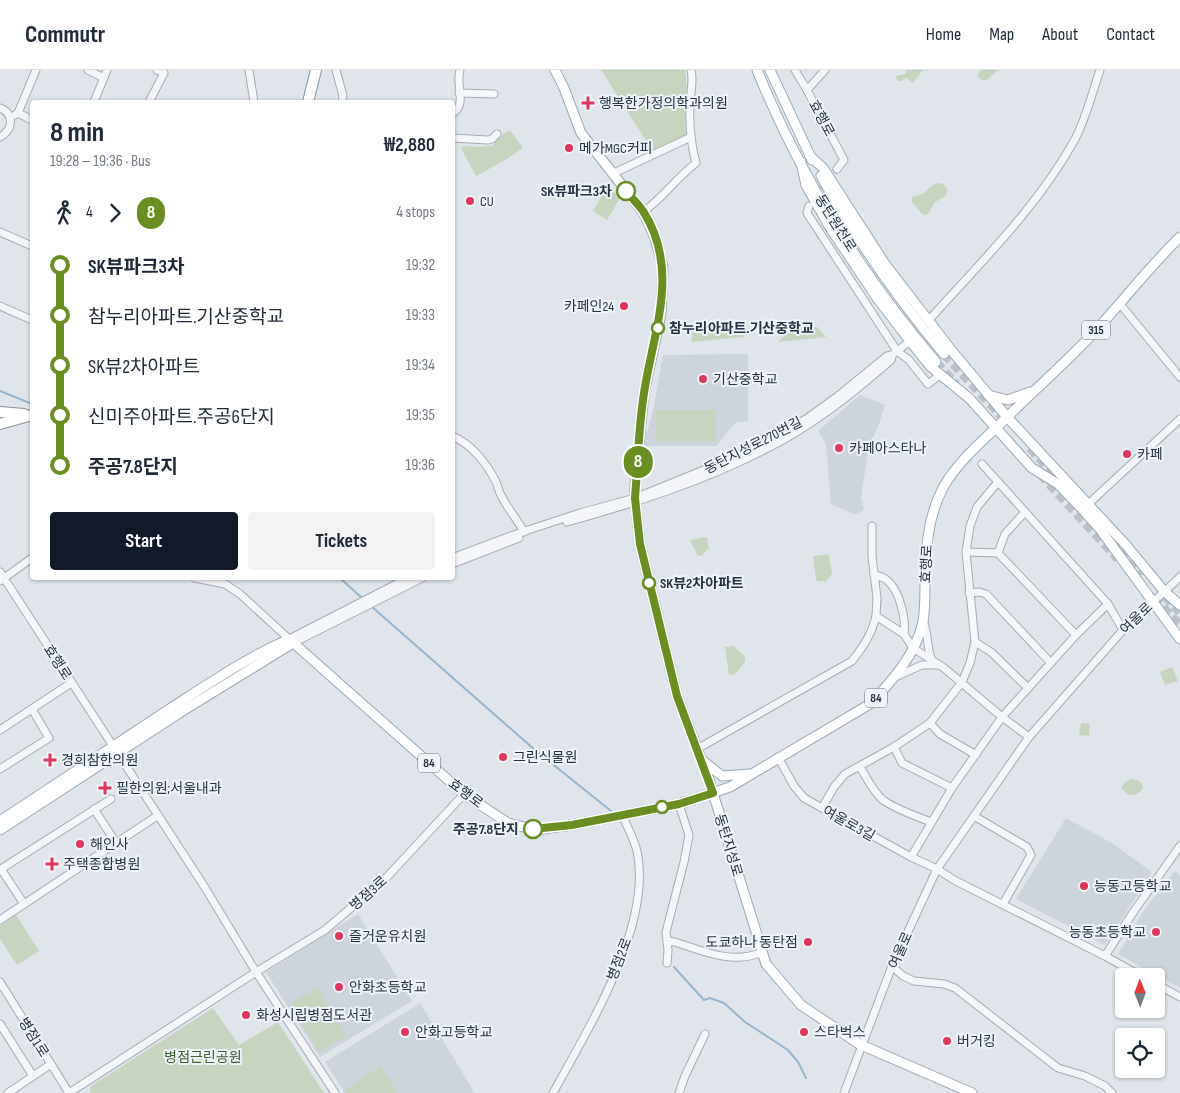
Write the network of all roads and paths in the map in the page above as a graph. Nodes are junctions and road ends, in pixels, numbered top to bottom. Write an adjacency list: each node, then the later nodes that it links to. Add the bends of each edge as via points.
1 (36, 70): 27 (street)
2 (88, 70): 16 (street)
3 (107, 70): 16 (street)
4 (157, 70): 21 (street, via 164,72)
5 (248, 70): 22 (street)
6 (316, 70): 23 (highway)
7 (336, 70): 24 (street)
8 (460, 70): 18 (street)
9 (555, 70): 37 (main road, 동탄지성로, via 581,133)
10 (691, 70): 32 (street)
11 (757, 70): 35 (main road, 동탄원천로)
12 (770, 70): 34 (main road, 동탄원천로)
13 (796, 70): 17 (street)
14 (825, 70): 17 (street, 효행로)
15 (1100, 70): 46 (street, via 1078,131 1054,171 1006,234)
16 (104, 78): 20 (street)
17 (807, 90): 36 (street, 효행로, via 844,160)
18 (460, 93): 19 (street); 26 (street, via 460,104)
19 (494, 94)
20 (95, 100)
21 (150, 100)
22 (254, 100)
23 (308, 100)
24 (342, 100)
25 (0, 108): 28 (street)
26 (455, 112)
27 (18, 113): 28 (street); 29 (street)
28 (10, 117): 31 (street, via 9,130)
29 (30, 119)
30 (497, 134): 33 (street, via 488,140)
31 (0, 137)
32 (691, 137): 37 (street); 39 (street, via 696,163)
33 (455, 138)
34 (810, 156): 46 (main road, via 823,168 885,264); 49 (main road, 동탄원천로, via 876,265)
35 (800, 162): 47 (main road, via 806,185 829,226); 50 (main road, 동탄원천로, via 867,271 910,332)
36 (837, 169)
37 (612, 174): 39 (main road, 동탄지성로)
38 (809, 206): 48 (street, via 807,213)
39 (643, 212): 68 (main road, 동탄지성로, via 663,267 660,314 644,393)
40 (0, 232): 42 (street)
41 (1180, 237): 43 (main road, 효행로 / 315)
42 (30, 245)
43 (1120, 304): 52 (street); 53 (main road, 효행로 / 315)
44 (0, 306): 45 (street)
45 (30, 319)
46 (928, 321): 54 (main road)
47 (910, 341): 48 (street); 51 (main road, via 930,366)
48 (895, 353): 51 (street, via 909,360 928,384); 68 (street, via 891,360 841,401 765,450 681,487)
49 (944, 354)
50 (936, 362)
51 (942, 374): 55 (main road)
52 (1180, 377)
53 (1035, 390): 54 (main road, via 1008,400); 61 (main road, 효행로 / 315)
54 (985, 391): 55 (main road, via 980,400); 61 (main road)
55 (970, 399): 64 (main road)
56 (0, 412): 57 (highway)
57 (30, 414)
58 (30, 414): 60 (highway)
59 (30, 415): 63 (highway)
60 (0, 417)
61 (1007, 417): 64 (main road, 효행로 / 84); 69 (main road)
62 (1180, 420): 69 (street)
63 (0, 424)
64 (996, 428): 69 (main road, via 1032,468); 91 (main road, 효행로 / 84, via 970,453 944,486 936,502 929,523)
65 (455, 437): 72 (street, via 476,453 488,469)
66 (982, 464): 67 (street)
67 (998, 482): 70 (street); 73 (street, via 977,507)
68 (635, 500): 72 (street, via 580,513); 77 (street); 113 (main road, 동탄지성로, via 640,544 674,687)
69 (1085, 506): 84 (main road, via 1126,545); 87 (main road)
70 (1025, 512): 74 (street, via 1005,534); 88 (street)
71 (872, 526): 78 (street)
72 (524, 532): 75 (street)
73 (966, 552): 74 (street); 85 (street)
74 (998, 553): 95 (street)
75 (455, 557)
76 (30, 559): 79 (street)
77 (455, 563)
78 (874, 575): 90 (street); 94 (street, via 883,577 895,590 905,626)
79 (1, 577): 105 (street, 효행로)
80 (1180, 577): 84 (street)
81 (205, 580): 97 (street, via 225,584 240,594)
82 (404, 580): 86 (street)
83 (417, 580): 86 (street)
84 (1164, 591): 87 (street, 여울로); 89 (main road)
85 (969, 593): 98 (street); 101 (street, via 986,594)
86 (380, 594): 97 (street)
87 (1153, 601): 93 (street, 여울로); 96 (main road)
88 (1108, 604): 93 (street); 95 (street)
89 (1180, 605)
90 (876, 616): 94 (street); 113 (street, via 865,645 852,660)
91 (923, 620): 99 (main road, 효행로 / 84); 100 (street)
92 (1180, 624): 96 (main road)
93 (1123, 630): 111 (street, 여울로)
94 (904, 634): 99 (street)
95 (1076, 635): 101 (street)
96 (1179, 638)
97 (291, 641): 114 (main road, via 266,650 212,682); 123 (main road, 효행로 / 84)
98 (975, 642): 104 (street); 106 (street, via 991,652)
99 (913, 648): 100 (street); 103 (main road, 효행로 / 84)
100 (931, 659): 102 (street)
101 (1051, 663): 106 (street)
102 (941, 666): 103 (street, via 922,665); 104 (street)
103 (894, 677): 116 (main road, 효행로 / 84, via 870,704)
104 (962, 682): 108 (street); 109 (street)
105 (72, 683): 107 (street); 114 (street, 효행로)
106 (1028, 688): 108 (street)
107 (32, 709): 110 (street); 119 (street, via 49,738)
108 (1002, 717): 111 (street); 115 (street)
109 (930, 723): 112 (street); 115 (street, via 940,734)
110 (0, 730)
111 (1029, 737): 130 (street, 여울로)
112 (894, 747): 118 (street); 121 (street, via 902,764)
113 (697, 749): 117 (main road, 동탄지성로)
114 (115, 750): 129 (street, 효행로); 131 (main road); 133 (main road)
115 (976, 755): 121 (street)
116 (778, 758): 120 (main road, 효행로 / 84); 126 (street, 여울로3길, via 804,798)
117 (701, 759): 120 (main road, via 722,776); 122 (main road, 동탄지성로)
118 (860, 767): 126 (street, via 845,774); 132 (street, via 883,800)
119 (0, 769)
120 (753, 774): 122 (main road, 효행로 / 84)
121 (952, 788): 132 (street)
122 (713, 793): 125 (main road, 효행로 / 84); 142 (main road, 동탄지성로)
123 (464, 794): 128 (main road, 효행로 / 84, via 508,823 536,830); 147 (street, 병점3로, via 386,878 325,930)
124 (111, 799): 127 (street)
125 (679, 804): 128 (main road, 효행로 / 84); 141 (street, via 689,835 666,932)
126 (822, 808): 136 (street, 여울로3길)
127 (94, 809): 134 (street); 138 (street, via 1,868)
128 (626, 814): 159 (street, 병점2로, via 638,857 636,913 623,954 599,1008)
129 (158, 816): 134 (street); 147 (street, 효행로)
130 (974, 816): 137 (street, 여울로); 139 (street, via 1030,851 1031,855)
131 (0, 821)
132 (931, 822): 136 (street)
133 (0, 830)
134 (116, 844): 138 (street)
135 (1180, 846): 143 (street)
136 (911, 857): 137 (street, 여울로3길)
137 (936, 869): 139 (street, 여울로3길); 145 (street, 여울로)
138 (24, 904): 140 (street)
139 (1003, 904): 143 (street, 여울로3길)
140 (0, 920)
141 (667, 941): 142 (street, via 734,958); 144 (street)
142 (762, 952): 153 (main road, 동탄지성로, via 766,964 801,1005)
143 (1105, 956): 146 (street, 여울로3길)
144 (667, 963)
145 (892, 966): 153 (street, 여울로); 163 (street, via 914,981 955,988 1058,1068 1085,1076)
146 (1127, 968)
147 (256, 972): 157 (street, 병점3로); 158 (street)
148 (0, 982): 154 (street, 병점1로)
149 (1165, 989): 150 (street)
150 (1180, 997)
151 (0, 1024): 155 (street)
152 (705, 1034): 160 (street)
153 (863, 1045): 161 (street, 여울로); 162 (main road, 동탄지성로)
154 (51, 1064): 155 (street); 157 (street, 병점1로)
155 (33, 1076): 156 (street)
156 (8, 1093)
157 (69, 1093)
158 (335, 1093)
159 (553, 1093)
160 (679, 1093)
161 (844, 1093)
162 (972, 1093)
163 (1112, 1093)

